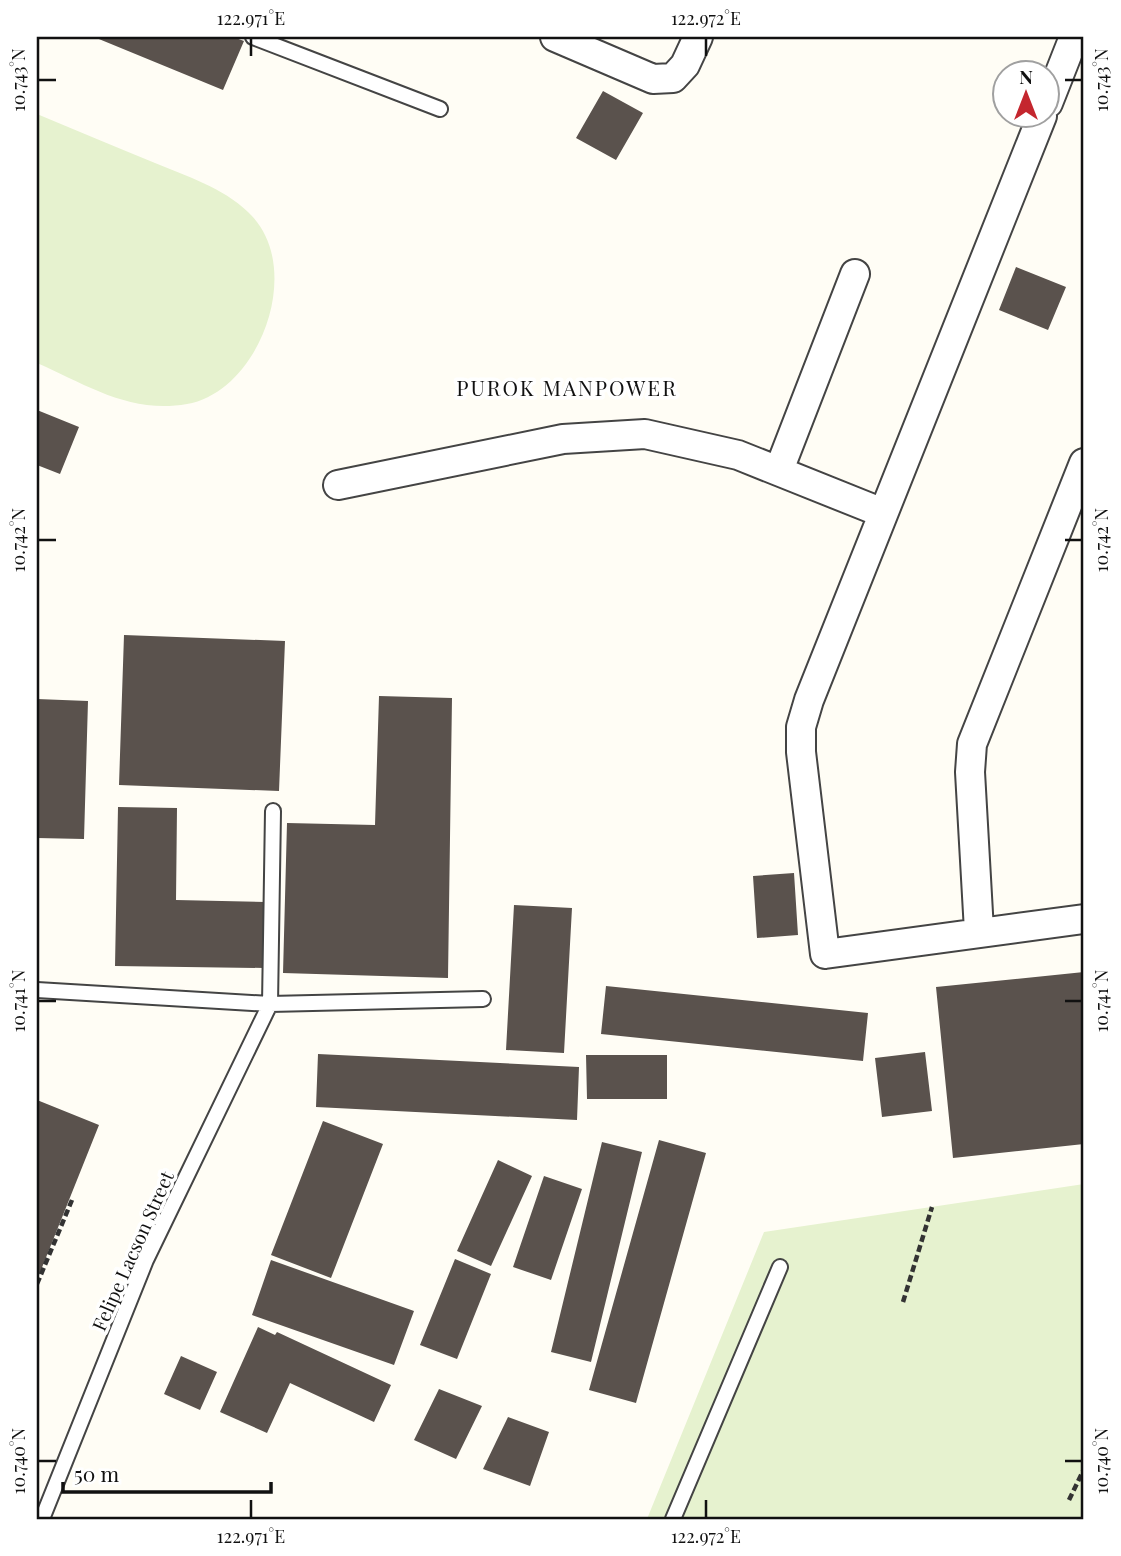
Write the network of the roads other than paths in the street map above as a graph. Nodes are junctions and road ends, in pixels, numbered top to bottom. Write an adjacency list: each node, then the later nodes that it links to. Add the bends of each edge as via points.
1 (253, 37): 6 (lane)
2 (555, 37): 3 (street, via 653,79 673,78)
3 (698, 37)
4 (1074, 37): 5 (street)
5 (1062, 67)
6 (440, 109)
7 (1036, 130): 12 (street)
8 (855, 274): 10 (street)
9 (1084, 463): 15 (street, via 972,744)
10 (779, 470): 11 (street, via 691,442 645,434 603,434); 12 (street)
11 (338, 485)
12 (883, 513): 15 (street, via 802,727 825,954)
13 (273, 811): 18 (lane)
14 (1084, 919): 15 (street)
15 (979, 931)
16 (37, 990): 18 (lane)
17 (483, 999): 18 (lane)
18 (270, 1004): 20 (lane, Felipe Lacson Street, via 146,1260)
19 (780, 1267): 21 (lane)
20 (42, 1519)
21 (673, 1519)

